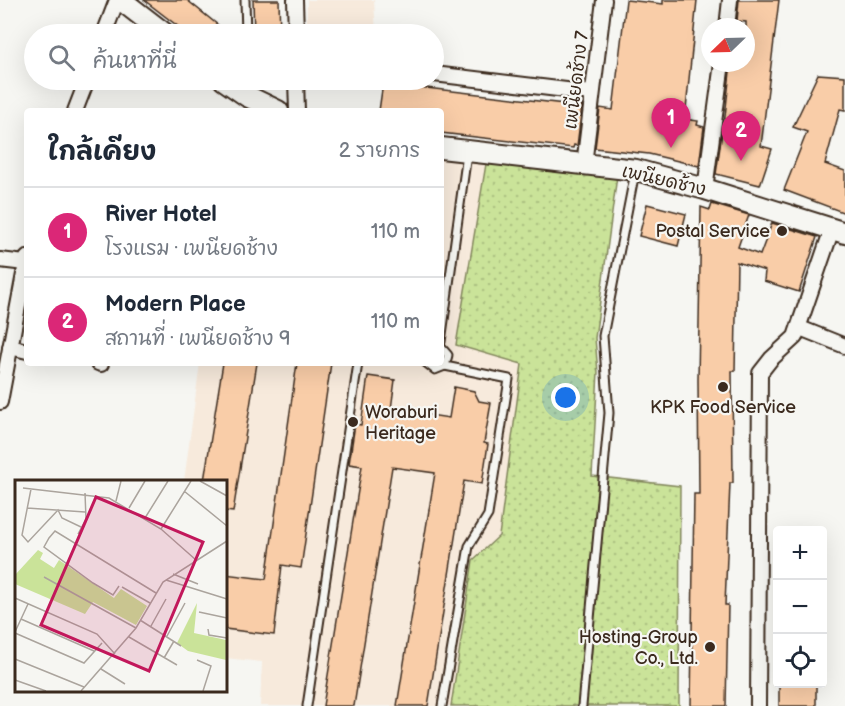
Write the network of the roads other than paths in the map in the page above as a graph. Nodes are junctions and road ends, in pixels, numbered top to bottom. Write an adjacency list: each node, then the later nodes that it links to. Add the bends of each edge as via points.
1 (119, 0): 7 (street); 8 (street)
2 (245, 0): 9 (lane)
3 (295, 0): 10 (street)
4 (604, 0): 16 (street, เพนียดช้าง 7)
5 (730, 0): 6 (street)
6 (728, 18)
7 (108, 24)
8 (151, 24)
9 (246, 24)
10 (296, 24)
11 (721, 72): 24 (street)
12 (444, 75): 16 (street)
13 (83, 90): 17 (street)
14 (250, 90): 18 (street)
15 (296, 90): 19 (street)
16 (591, 93): 22 (street, เพนียดช้าง 7)
17 (76, 108)
18 (274, 108)
19 (297, 108)
20 (444, 148): 21 (street, เพนียดช้าง)
21 (467, 151): 22 (street, เพนียดช้าง); 29 (lane)
22 (584, 165): 23 (street, เพนียดช้าง)
23 (636, 170): 24 (street, เพนียดช้าง); 42 (lane, via 603,336 609,413)
24 (705, 189): 25 (street, เพนียดช้าง)
25 (838, 231): 30 (street)
26 (0, 260): 27 (street)
27 (24, 260)
28 (24, 271): 32 (street)
29 (444, 320)
30 (800, 328): 31 (street); 43 (street, via 760,373)
31 (844, 342)
32 (10, 347): 33 (street); 38 (street)
33 (24, 350)
34 (444, 350): 37 (lane, via 448,355)
35 (358, 366): 40 (lane)
36 (430, 366): 37 (lane, via 435,370)
37 (445, 366): 41 (lane, via 509,380 488,514 469,546)
38 (2, 381): 39 (street)
39 (0, 402)
40 (307, 706)
41 (442, 706)
42 (582, 706)
43 (758, 706)

